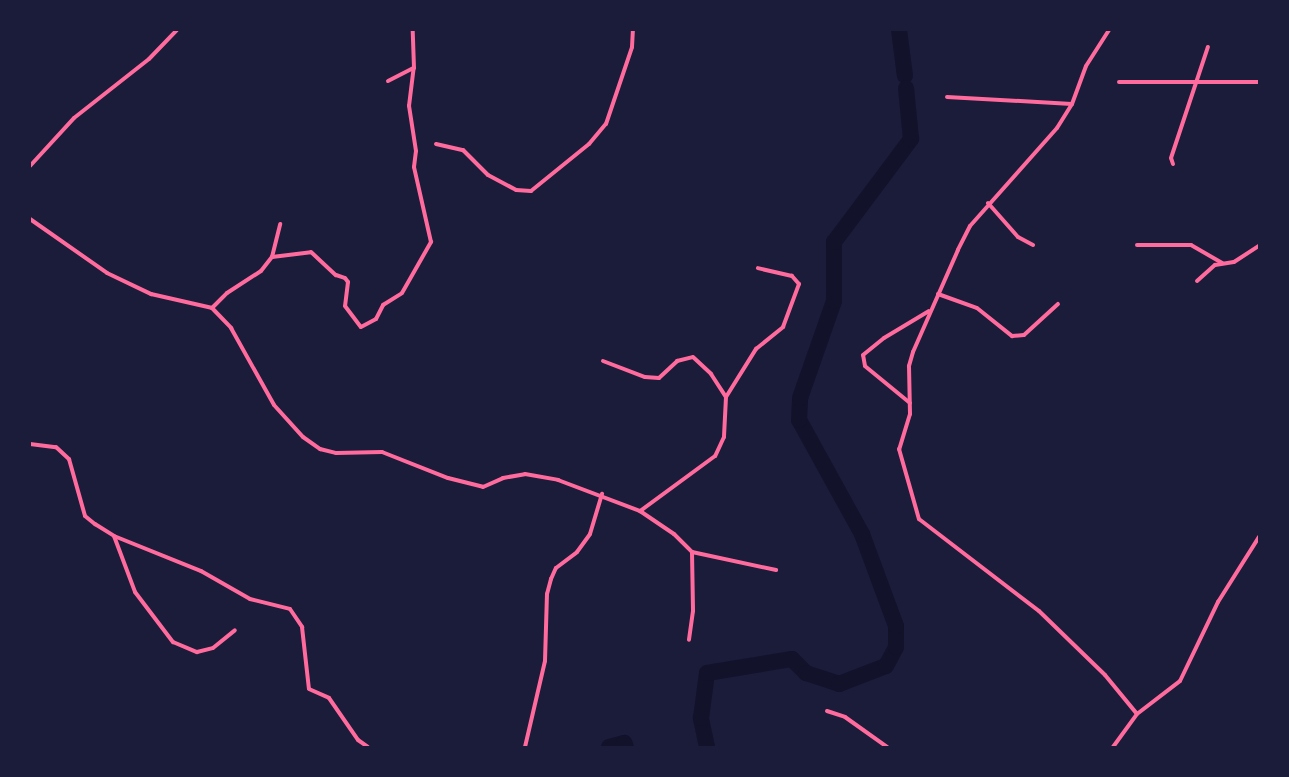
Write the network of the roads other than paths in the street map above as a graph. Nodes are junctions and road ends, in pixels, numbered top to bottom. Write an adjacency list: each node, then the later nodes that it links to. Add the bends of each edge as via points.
1 (177, 30): 15 (street, via 149,59 74,118)
2 (413, 30): 6 (street)
3 (634, 30): 13 (street, via 632,47 606,124 589,144 531,191 516,190 488,175 463,150)
4 (1109, 30): 12 (street, via 1086,66)
5 (1208, 47): 10 (street)
6 (414, 68): 7 (street); 22 (street, via 409,106 416,152 414,167 431,242 402,293 383,305 376,319 361,327 346,306 348,282 345,278 336,275 311,252)
7 (388, 80)
8 (1119, 82): 10 (street)
9 (1259, 82): 10 (street)
10 (1199, 83): 14 (street, via 1171,158)
11 (947, 97): 12 (street)
12 (1072, 104): 16 (street, via 1058,128)
13 (436, 144)
14 (1173, 164)
15 (30, 166)
16 (988, 203): 19 (street, via 1018,237); 26 (street, via 970,226)
17 (30, 218): 28 (street, via 107,273 151,294)
18 (280, 224): 22 (street)
19 (1033, 245)
20 (1137, 245): 23 (street, via 1191,245)
21 (1259, 246): 23 (street, via 1234,262)
22 (272, 257): 28 (street, via 261,271 227,292)
23 (1222, 263): 25 (street)
24 (758, 268): 31 (street, via 792,276 799,284 783,327 756,349)
25 (1198, 281)
26 (938, 294): 27 (street, via 977,308 1012,336 1024,335); 29 (street)
27 (1058, 304)
28 (212, 308): 34 (street, via 231,328 274,405 303,437 320,449 336,453 382,452 448,478 483,487 503,478 525,474)
29 (931, 310): 32 (street, via 909,366); 32 (street, via 884,338 863,355 865,366)
30 (603, 361): 31 (street, via 645,377 659,378 677,361 693,357 711,374)
31 (726, 397): 35 (street, via 724,437 716,456)
32 (910, 403): 43 (street, via 910,414 899,449 919,519 1039,611 1105,675)
33 (30, 444): 36 (street, via 62,451 69,459 85,516)
34 (602, 494): 35 (street); 45 (street, via 590,534 577,552 556,568 551,579 547,594 545,661)
35 (640, 511): 38 (street, via 674,534)
36 (114, 536): 40 (street, via 135,592 173,642 185,649 205,650 226,640); 44 (street, via 201,571 250,599 290,609 302,627 309,689 329,698 358,740)
37 (1259, 537): 43 (street, via 1218,602 1180,681)
38 (692, 552): 39 (street); 41 (street, via 694,611)
39 (776, 570)
40 (235, 630)
41 (689, 640)
42 (827, 711): 46 (street, via 845,717)
43 (1137, 714): 47 (street)
44 (368, 747)
45 (525, 747)
46 (887, 747)
47 (1113, 747)

